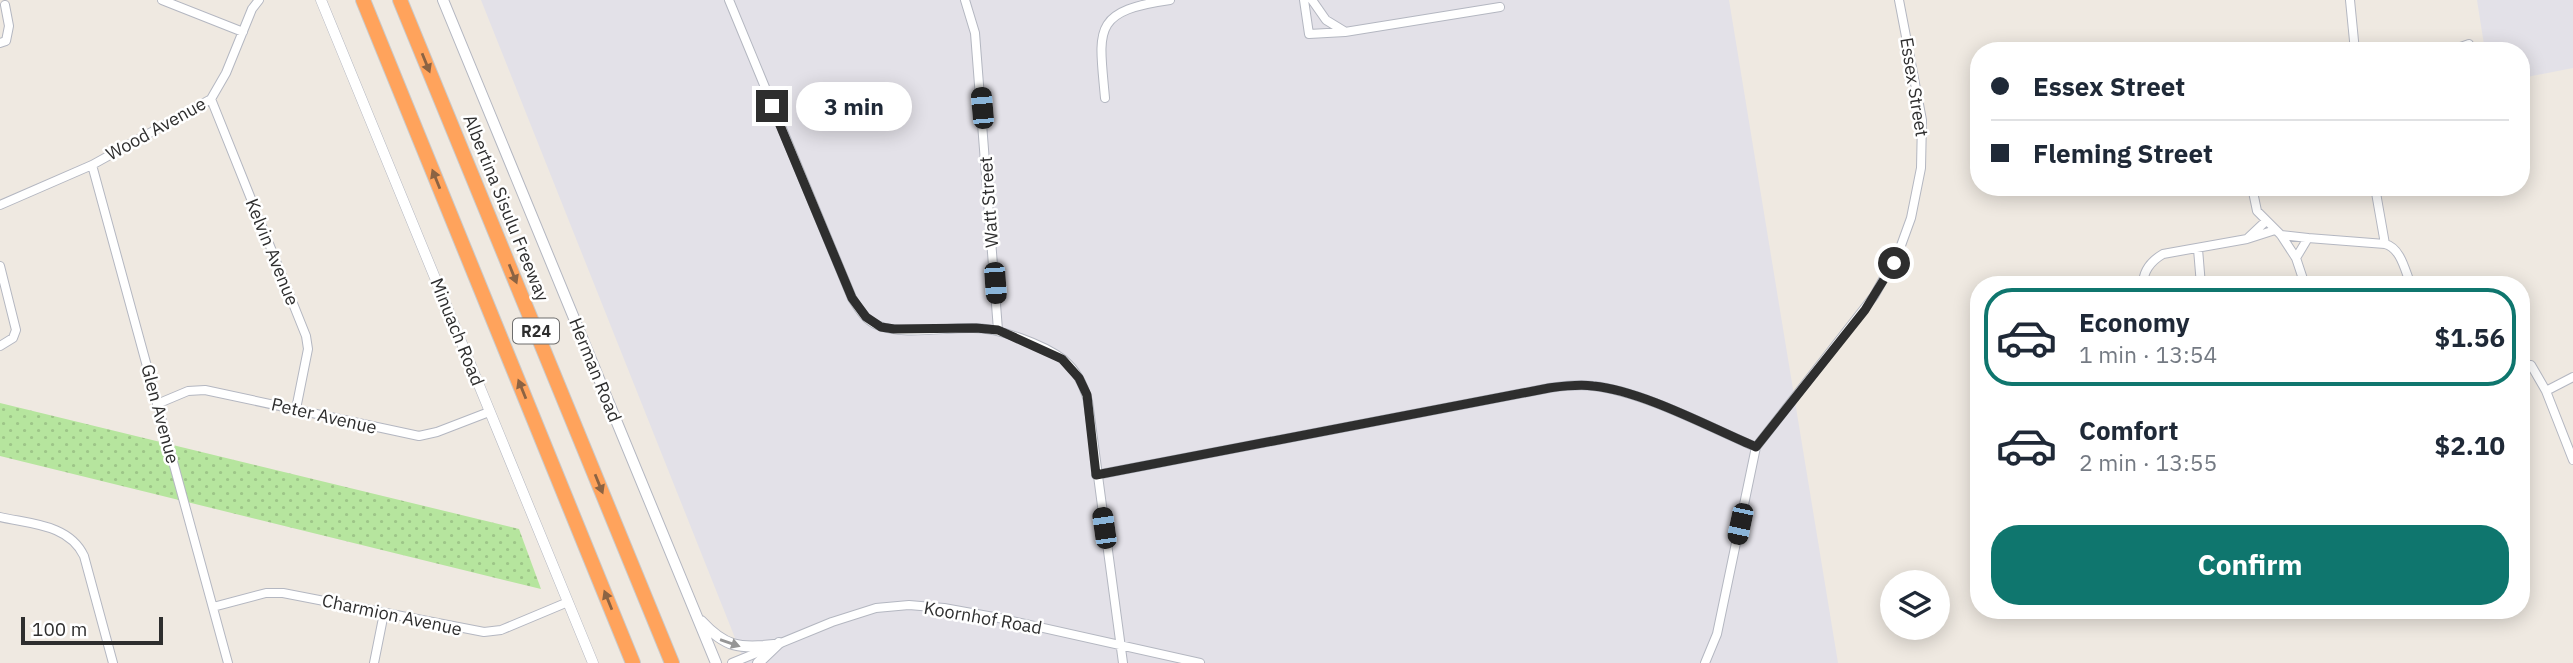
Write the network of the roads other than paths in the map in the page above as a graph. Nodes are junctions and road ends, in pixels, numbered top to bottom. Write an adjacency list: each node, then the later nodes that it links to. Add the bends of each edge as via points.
1 (162, 0): 16 (street)
2 (259, 0): 16 (street, Wood Avenue)
3 (321, 0): 45 (street, Minuach Road)
4 (363, 0): 60 (highway, R24, one-way to 4)
5 (400, 0): 61 (highway, Albertina Sisulu Freeway / R24, one-way to 61)
6 (443, 0): 53 (main road, Herman Road)
7 (729, 0): 38 (street, via 862,314 874,324 894,329)
8 (965, 0): 38 (street, Watt Street, via 975,33)
9 (1170, 0): 20 (street, via 1126,10 1104,28 1100,43)
10 (1304, 0): 17 (street, via 1309,34)
11 (1312, 0): 17 (street, via 1326,20)
12 (1899, 0): 46 (street, Essex Street, via 1923,134 1908,230 1874,296)
13 (2350, 0): 18 (street)
14 (5, 5): 19 (street, via 9,33)
15 (1500, 7): 17 (street)
16 (243, 32): 21 (street, Wood Avenue)
17 (1345, 32)
18 (2354, 42)
19 (0, 43)
20 (1105, 98)
21 (211, 99): 22 (street, Wood Avenue); 44 (street, Kelvin Avenue, via 306,335 308,349)
22 (92, 164): 25 (street, Wood Avenue); 43 (street, Glen Avenue)
23 (2253, 196): 26 (street)
24 (2377, 196): 30 (street)
25 (0, 205)
26 (2266, 221): 27 (street); 29 (street)
27 (2278, 233): 28 (street); 29 (street); 32 (street)
28 (2308, 238): 30 (street); 32 (street)
29 (2247, 239): 31 (street)
30 (2385, 244): 37 (street, via 2397,252)
31 (2198, 249): 34 (street, via 2163,254 2152,260); 35 (street)
32 (2296, 258): 36 (street)
33 (0, 266): 39 (street, via 16,330 13,338)
34 (2145, 276)
35 (2200, 276)
36 (2302, 276)
37 (2407, 276)
38 (998, 330): 48 (street, via 1062,359 1079,378 1088,401)
39 (0, 346)
40 (2530, 365): 42 (street)
41 (2573, 377): 42 (street)
42 (2546, 391): 47 (street)
43 (157, 404): 44 (street, Peter Avenue, via 199,389); 51 (street, Glen Avenue)
44 (296, 409): 45 (street, Peter Avenue, via 419,436)
45 (489, 412): 50 (street, Minuach Road)
46 (1756, 447): 48 (street, via 1642,398 1574,385); 67 (street, Essex Street, via 1717,634)
47 (2573, 460)
48 (1096, 475): 55 (street)
49 (0, 517): 56 (street, via 61,531 75,541 84,556)
50 (568, 602): 52 (street, Charmion Avenue, via 501,630 484,632); 59 (street, Minuach Road)
51 (213, 607): 52 (street, Charmion Avenue, via 276,592); 57 (street, Glen Avenue)
52 (384, 613): 58 (street)
53 (696, 616): 54 (main road, one-way to 54, via 729,644); 62 (main road, Herman Road)
54 (776, 644): 55 (street, Koornhof Road, via 856,614 909,605 999,618); 63 (street, Koornhof Road); 64 (main road)
55 (1121, 647): 65 (street); 66 (street, Koornhof Road)
56 (113, 663)
57 (228, 663)
58 (374, 663)
59 (593, 663)
60 (634, 663)
61 (672, 663)
62 (716, 663)
63 (732, 663)
64 (758, 663)
65 (1123, 663)
66 (1200, 663)
67 (1705, 663)

